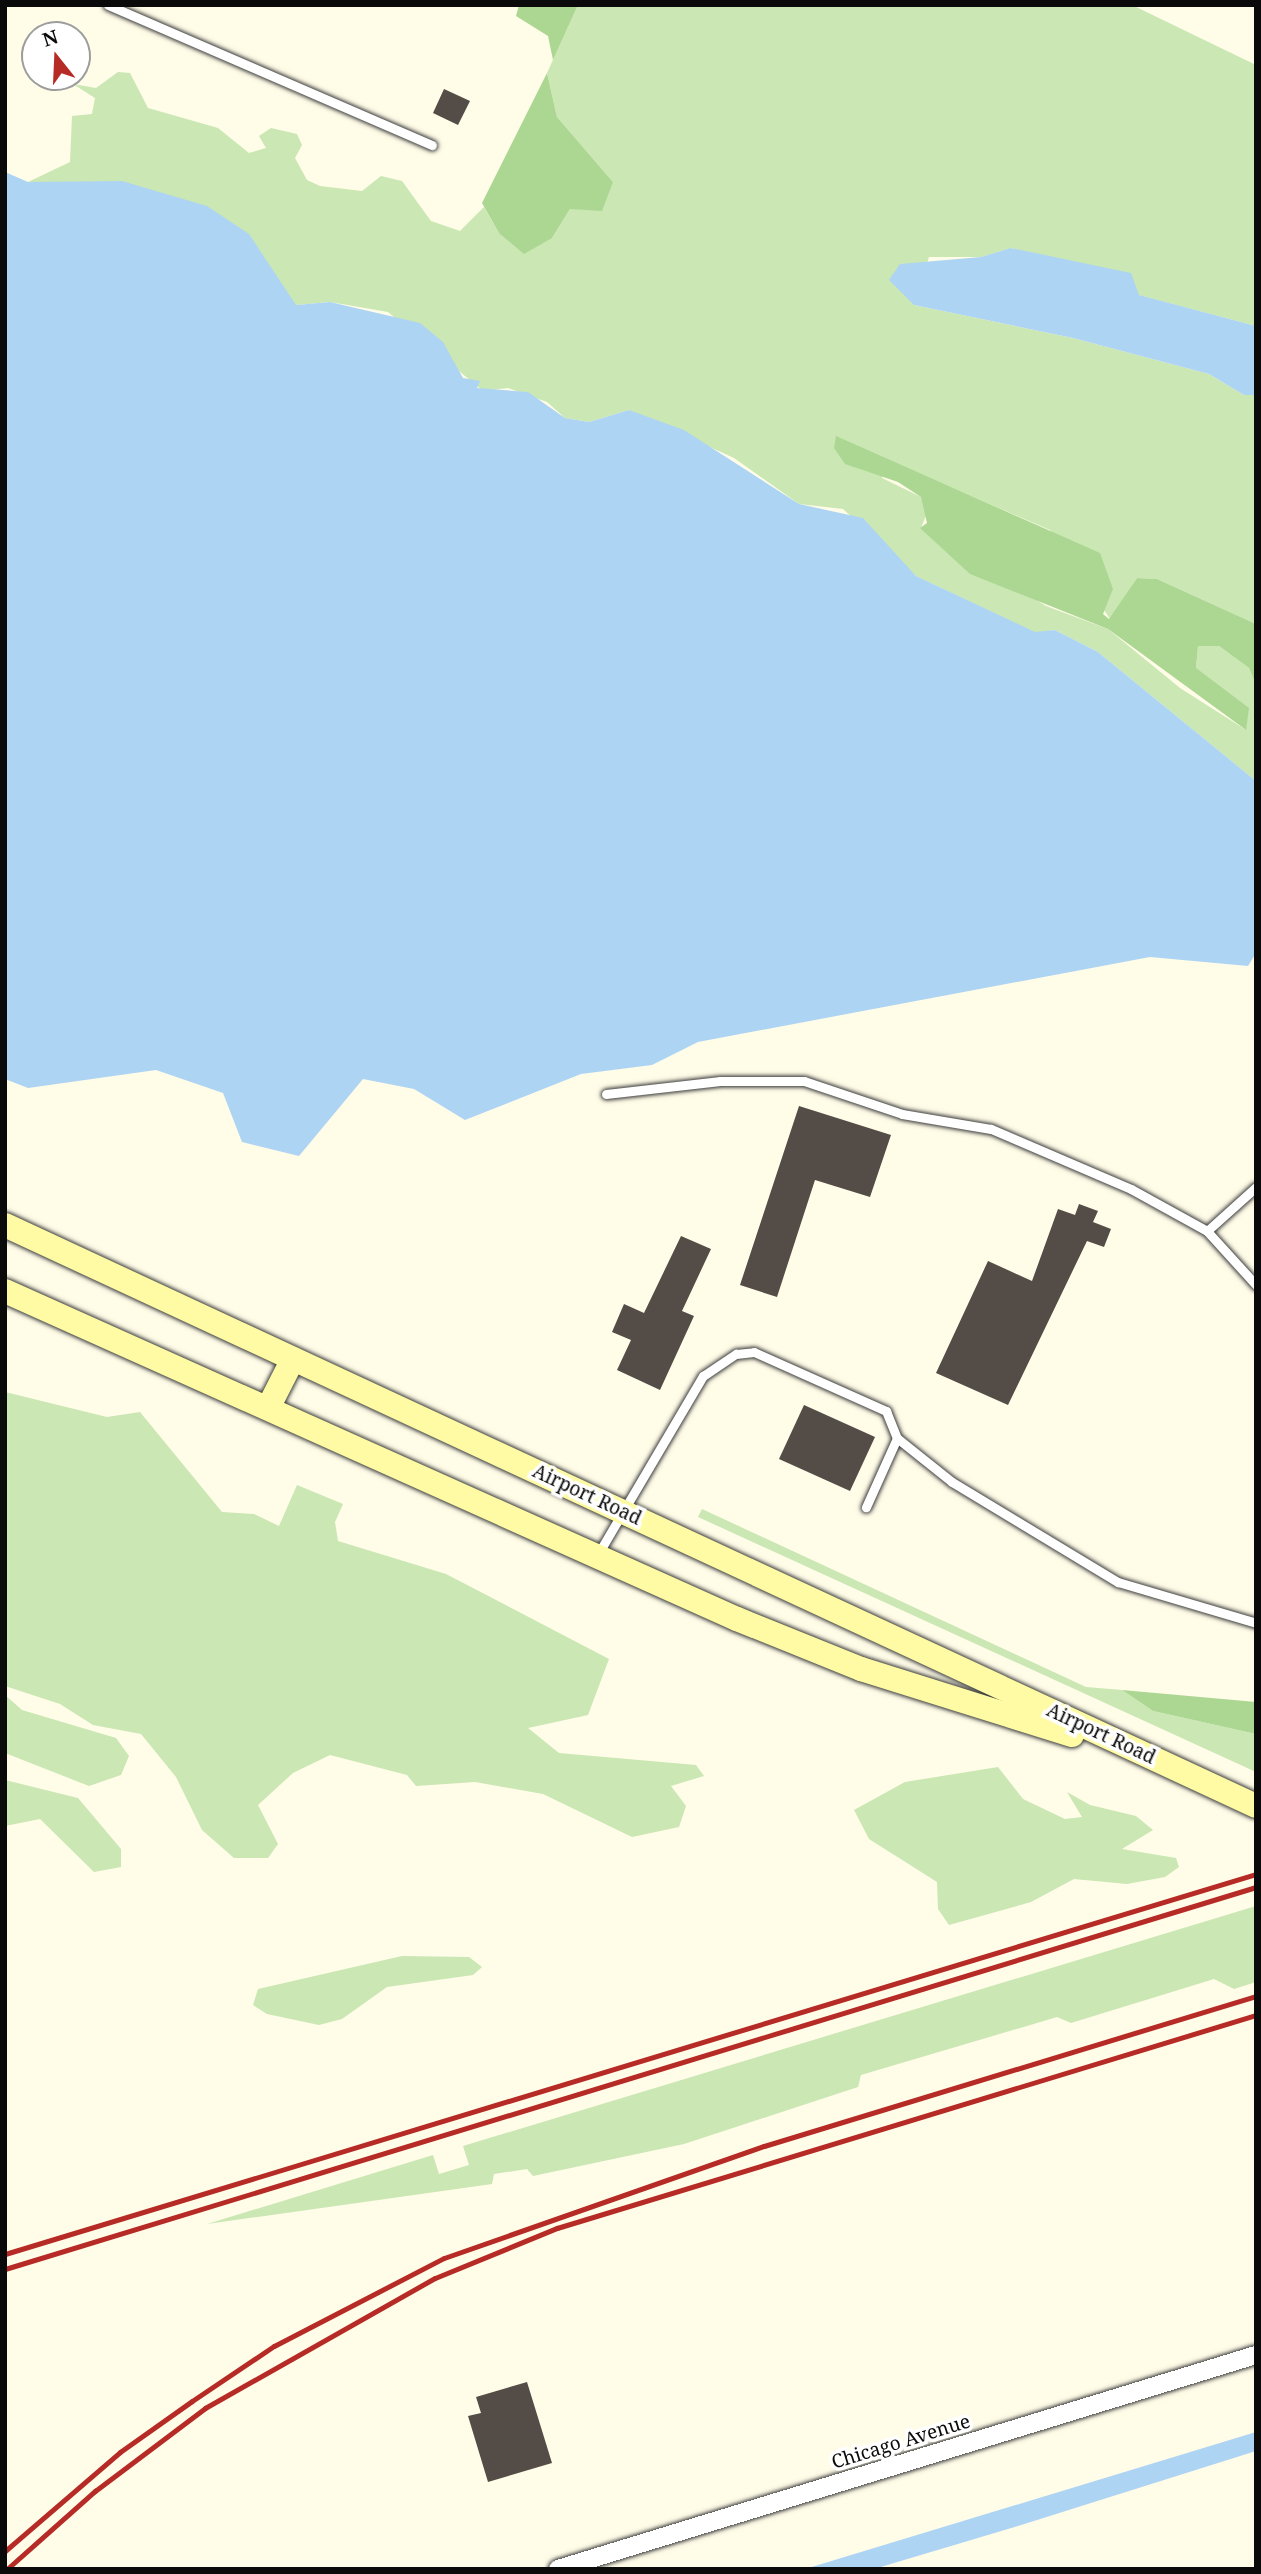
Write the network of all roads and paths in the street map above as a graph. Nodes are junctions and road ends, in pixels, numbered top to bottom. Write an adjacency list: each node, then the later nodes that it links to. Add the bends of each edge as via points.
1 (108, 5): 2 (lane)
2 (432, 145)
3 (606, 1094): 6 (lane, via 804,1081 902,1114 991,1129 1131,1189)
4 (1256, 1187): 6 (lane)
5 (5, 1225): 9 (main road, Airport Road)
6 (1207, 1231): 7 (lane)
7 (1256, 1285)
8 (5, 1292): 10 (main road, Airport Road)
9 (293, 1359): 10 (main road); 13 (main road, Airport Road)
10 (268, 1408): 14 (main road, Airport Road)
11 (897, 1438): 12 (lane); 13 (lane, via 877,1402 754,1352 736,1354 703,1376); 15 (lane, via 951,1482 1118,1582)
12 (866, 1507)
13 (622, 1512): 14 (lane); 16 (main road, Airport Road)
14 (597, 1556): 16 (main road, Airport Road, via 861,1668)
15 (1256, 1623)
16 (1169, 1766): 17 (main road, Airport Road)
17 (1256, 1806)
18 (1256, 2356): 19 (street, Chicago Avenue)
19 (558, 2569)

